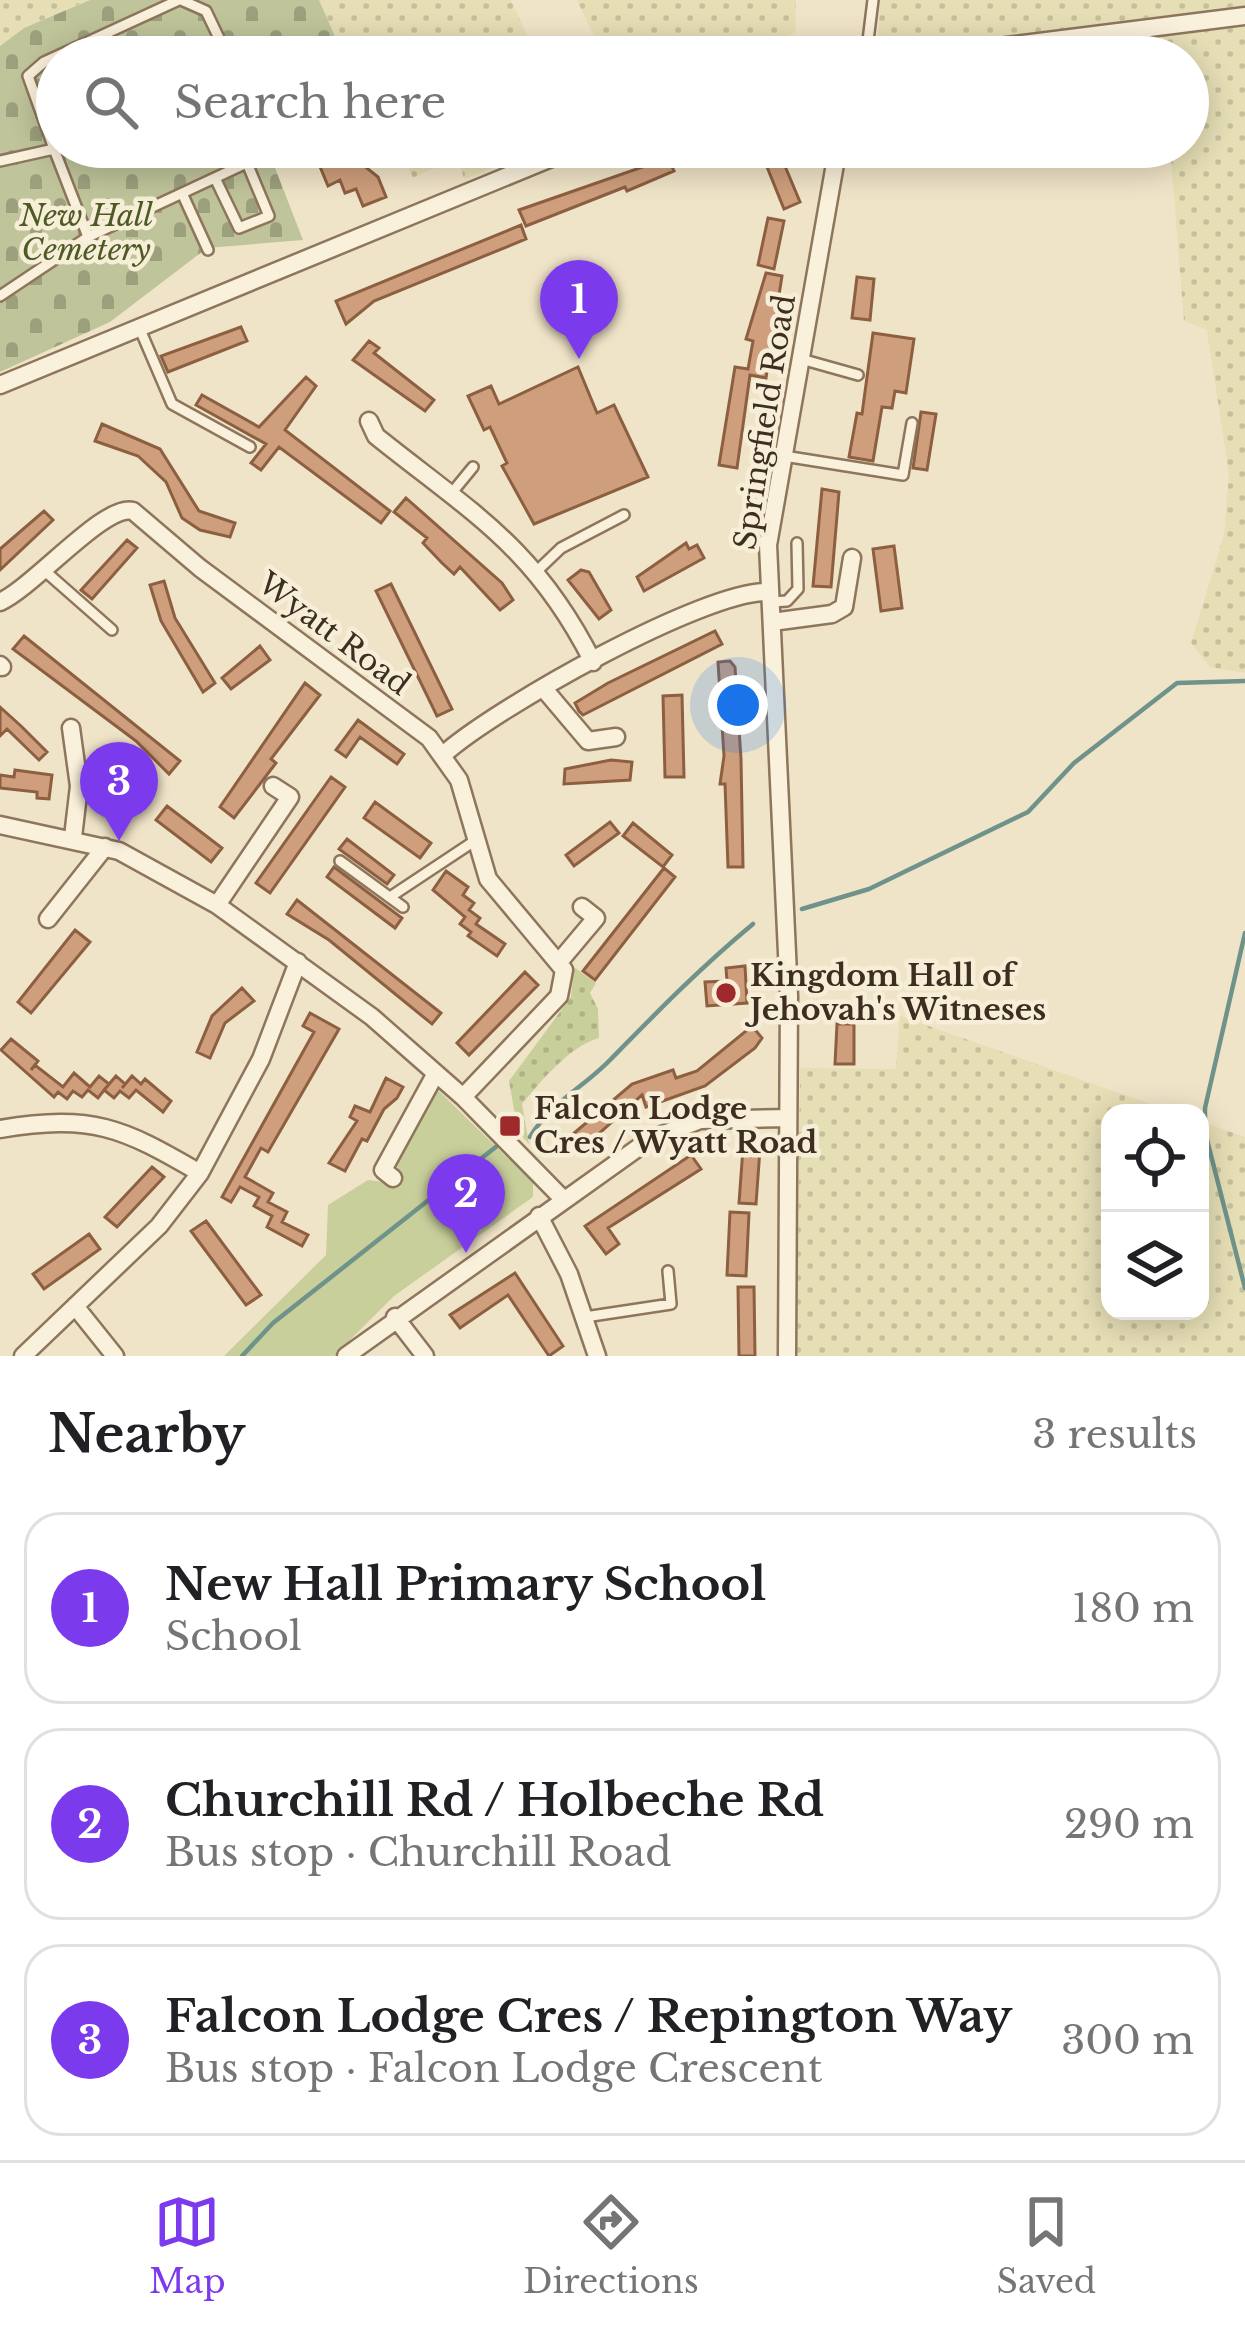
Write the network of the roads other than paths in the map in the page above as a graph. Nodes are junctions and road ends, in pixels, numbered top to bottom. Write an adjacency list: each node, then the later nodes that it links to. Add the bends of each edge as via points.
1 (180, 0): 4 (lane); 5 (lane, via 206,10)
2 (873, 0): 6 (lane)
3 (1245, 16): 7 (street)
4 (101, 36)
5 (218, 36)
6 (869, 36)
7 (1086, 36)
8 (36, 69): 9 (lane, via 28,76)
9 (36, 96)
10 (36, 153): 11 (lane)
11 (0, 161)
12 (64, 168): 19 (lane)
13 (238, 168): 17 (lane)
14 (249, 168): 17 (lane, via 269,216 253,225 239,229)
15 (527, 168): 22 (street)
16 (834, 168): 23 (street, Springfield Road)
17 (215, 178): 18 (lane)
18 (182, 194): 19 (lane); 20 (lane)
19 (88, 237): 21 (lane)
20 (208, 250)
21 (0, 296)
22 (139, 327): 25 (street); 28 (lane, via 172,404)
23 (801, 359): 24 (lane); 29 (street, Springfield Road)
24 (858, 375)
25 (0, 385)
26 (368, 421): 31 (street)
27 (912, 423): 29 (lane, via 903,475)
28 (250, 447)
29 (784, 456): 37 (street, Springfield Road, via 768,545)
30 (472, 467): 31 (lane)
31 (450, 495): 35 (street)
32 (624, 515): 35 (lane, via 561,548)
33 (797, 543): 37 (lane, via 798,589 787,601)
34 (852, 559): 39 (street, via 844,607)
35 (538, 570): 41 (street)
36 (46, 572): 38 (street, Wyatt Road); 40 (lane); 45 (street, Wyatt Road, via 103,517 133,511)
37 (771, 597): 39 (street, Springfield Road); 41 (street, via 730,596)
38 (0, 602)
39 (772, 622): 61 (street, Springfield Road)
40 (112, 630)
41 (592, 662): 42 (street)
42 (544, 689): 44 (street, via 587,741); 45 (street)
43 (70, 728): 48 (street, via 79,786)
44 (616, 737)
45 (442, 754): 49 (street, Wyatt Road)
46 (273, 786): 53 (street, via 290,797)
47 (0, 825): 48 (street)
48 (73, 837): 50 (street)
49 (478, 838): 52 (lane); 58 (street, Wyatt Road, via 488,879)
50 (105, 847): 53 (street); 56 (street)
51 (340, 860): 52 (lane)
52 (390, 897): 54 (lane)
53 (217, 905): 57 (street)
54 (404, 907)
55 (582, 907): 58 (street, via 596,918)
56 (48, 920)
57 (298, 962): 59 (street); 63 (street, via 261,1059)
58 (559, 962): 60 (street, via 559,996)
59 (436, 1073): 60 (street); 64 (street, via 383,1170)
60 (463, 1097): 65 (street)
61 (788, 1118): 65 (street, via 700,1120 670,1130); 76 (street, Springfield Road)
62 (0, 1129): 63 (street, via 91,1123 123,1130)
63 (200, 1173): 68 (street, via 159,1226)
64 (393, 1178)
65 (562, 1199): 66 (street)
66 (539, 1216): 69 (street); 70 (street)
67 (668, 1271): 70 (lane, via 671,1304)
68 (75, 1306): 71 (street); 72 (street)
69 (395, 1317): 73 (street); 74 (street)
70 (585, 1317): 75 (street)
71 (23, 1356)
72 (115, 1356)
73 (346, 1356)
74 (425, 1356)
75 (597, 1356)
76 (787, 1356)

